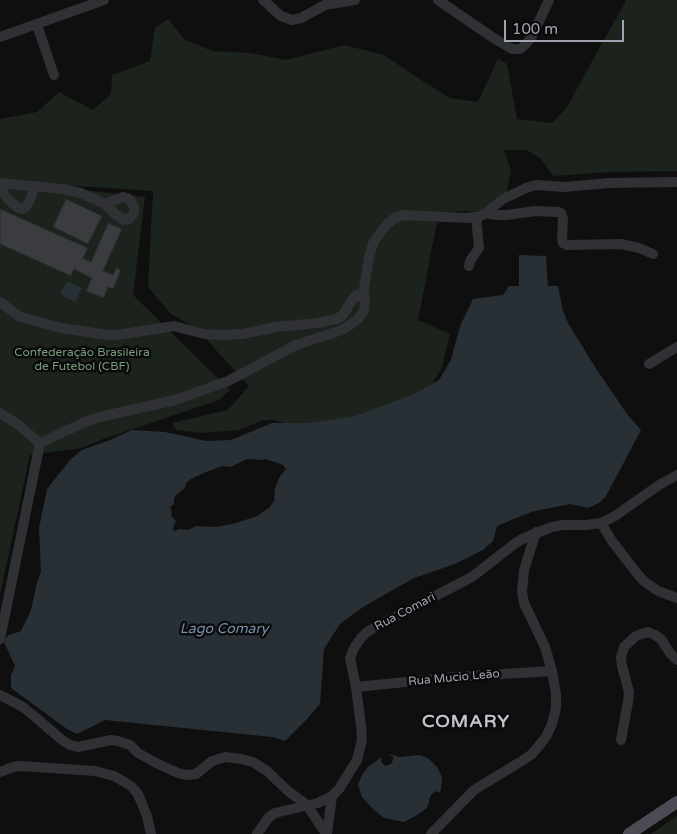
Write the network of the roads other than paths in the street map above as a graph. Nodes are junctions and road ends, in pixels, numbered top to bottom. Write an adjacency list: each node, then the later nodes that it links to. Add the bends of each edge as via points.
1 (104, 0): 6 (street)
2 (264, 0): 3 (street, via 281,16 292,20 325,5)
3 (355, 0)
4 (438, 0): 5 (street, via 512,49 520,49 532,36)
5 (549, 0)
6 (37, 24): 7 (street); 8 (street)
7 (0, 37)
8 (54, 75)
9 (677, 182): 14 (street, via 564,187 536,185 503,198)
10 (0, 183): 11 (street)
11 (34, 186): 12 (street, via 26,207 22,208 12,203); 13 (street, via 62,188)
12 (0, 188)
13 (105, 204)
14 (481, 215): 15 (street, via 558,212 562,216 562,239 568,245 621,244); 16 (street, via 479,248); 17 (street, via 467,218 403,215 395,218 374,241 364,289)
15 (652, 254)
16 (469, 266)
17 (365, 300): 18 (street, via 354,297 343,316 337,319 242,334 204,334 174,326 117,335 61,328 20,316); 22 (street, via 364,311 359,318 342,330 296,345 228,381 175,400 100,417)
18 (0, 302)
19 (677, 347): 20 (street)
20 (649, 364)
21 (0, 413): 22 (street)
22 (40, 443): 27 (street)
23 (677, 475): 24 (street, Rua Comari)
24 (601, 523): 25 (street, Rua Comari, via 557,526); 26 (street, via 645,582)
25 (536, 532): 29 (street, via 524,570 522,592); 30 (street, Rua Comari, via 513,545 472,577 367,632 351,652 350,664)
26 (677, 598)
27 (0, 639)
28 (677, 660): 32 (street, via 660,639 648,632 636,636 624,647 622,666 629,692)
29 (552, 671): 30 (street, Rua Mucio Leão); 40 (street, via 556,708 546,737 532,754 474,790)
30 (356, 687): 34 (street, Rua Comari, via 362,740 360,752)
31 (0, 695): 36 (street, via 23,707 70,745 78,747 118,741 130,745 156,763 186,774 196,774 217,758 242,759 267,771)
32 (621, 740)
33 (0, 772): 37 (street, via 21,766 95,771 114,776 138,794)
34 (332, 796): 36 (street); 39 (street)
35 (677, 802): 41 (main road)
36 (307, 805): 38 (street, via 275,813); 39 (street)
37 (151, 834)
38 (257, 834)
39 (326, 834)
40 (431, 834)
41 (629, 834)

